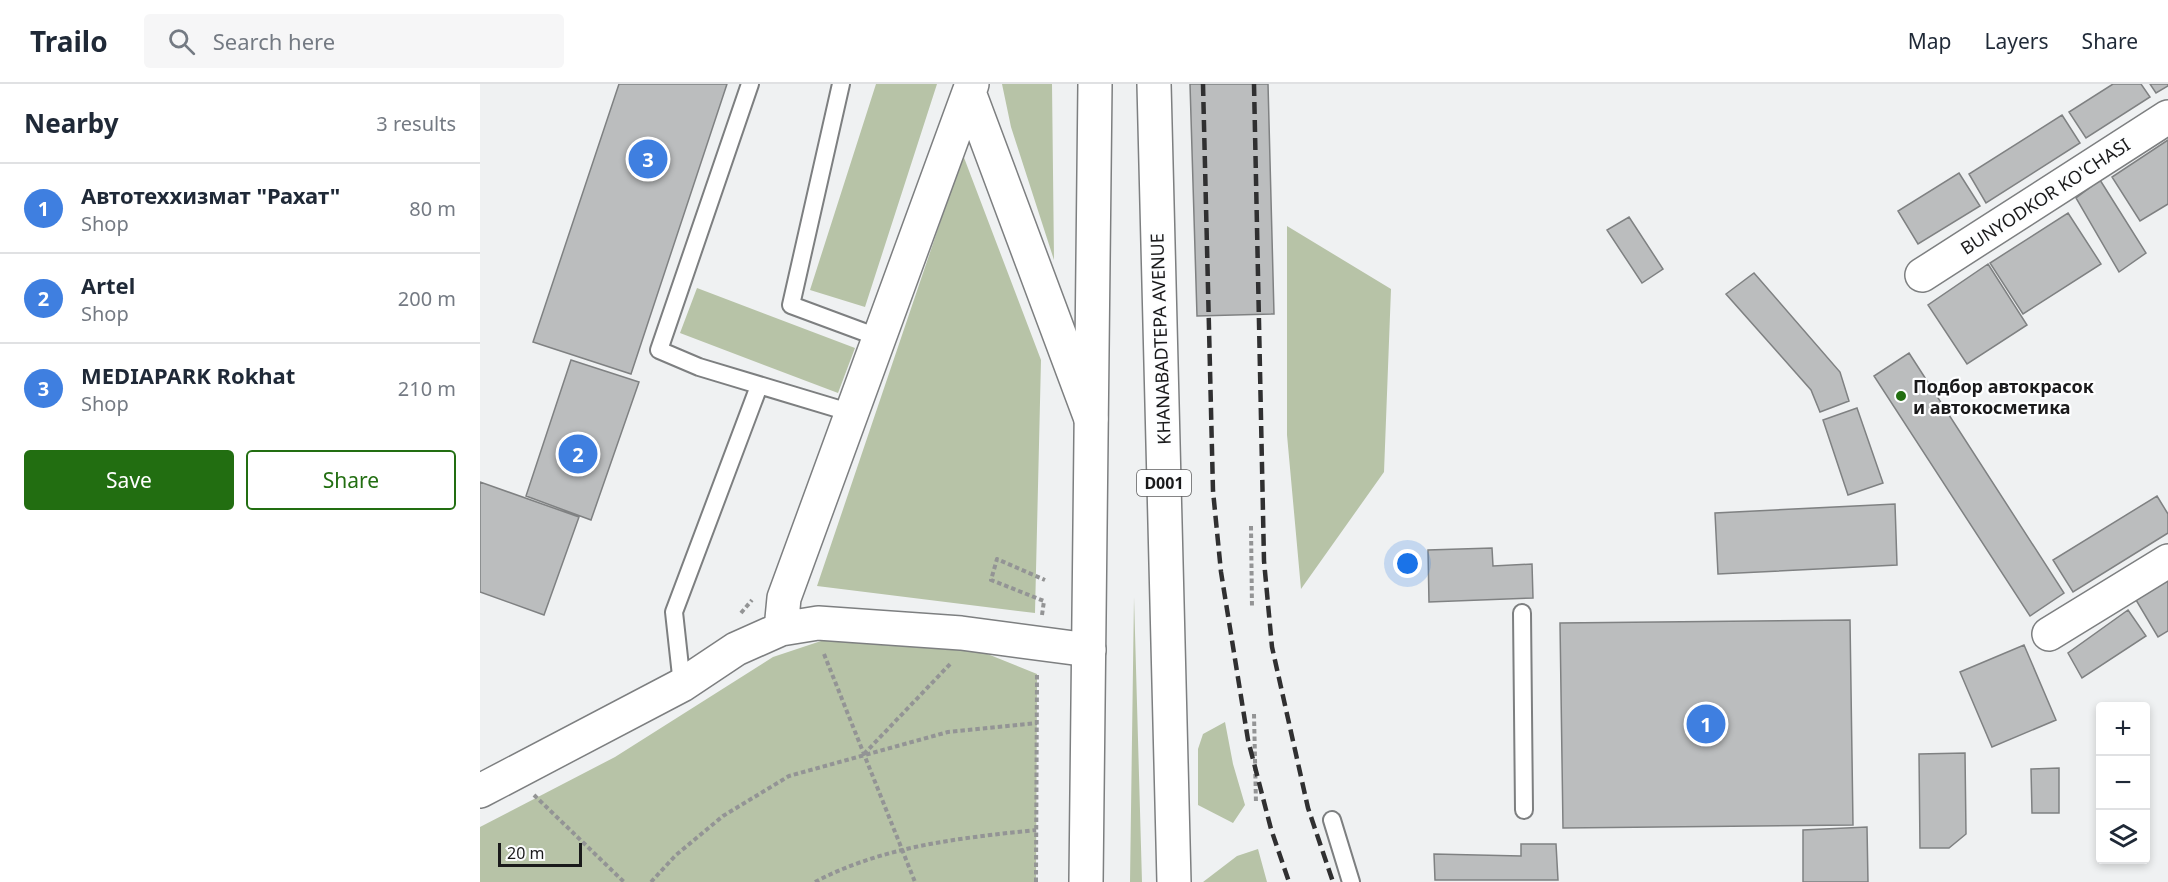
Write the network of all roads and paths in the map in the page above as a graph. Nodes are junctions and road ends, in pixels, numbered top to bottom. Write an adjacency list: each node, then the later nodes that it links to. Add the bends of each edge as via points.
1 (750, 84): 9 (lane, via 659,350)
2 (841, 84): 8 (lane, via 791,305)
3 (1095, 84): 11 (main road)
4 (1154, 84): 41 (main road, KHANABADTEPA AVENUE / D001)
5 (971, 90): 8 (main road); 11 (main road)
6 (2168, 117): 7 (main road, BUNYODKOR KO'CHASI)
7 (1922, 275)
8 (880, 338): 10 (main road)
9 (759, 386): 10 (lane); 24 (lane, via 674,612)
10 (852, 413): 19 (main road, via 784,598)
11 (1091, 419): 23 (main road)
12 (1251, 526): 16 (path)
13 (2168, 561): 20 (main road)
14 (1045, 580): 15 (path, via 996,559 991,580)
15 (1044, 601)
16 (1252, 608)
17 (1522, 613): 31 (lane)
18 (818, 623): 19 (main road); 21 (main road); 27 (path, via 821,646)
19 (782, 629): 24 (main road, via 736,649)
20 (2049, 634)
21 (978, 635): 22 (main road); 27 (path)
22 (1036, 643): 23 (main road); 26 (path)
23 (1089, 650): 40 (main road)
24 (682, 686): 28 (main road)
25 (1254, 714): 30 (path)
26 (1037, 723): 27 (path, via 948,732); 33 (path)
27 (863, 754): 34 (path); 36 (path, via 789,776 723,816 676,855)
28 (512, 774): 29 (main road); 35 (path)
29 (480, 791)
30 (1256, 804)
31 (1524, 810)
32 (1332, 820): 42 (lane)
33 (1036, 830): 34 (path, via 962,838); 39 (path)
34 (902, 850): 37 (path, via 841,868); 38 (path)
35 (624, 882)
36 (651, 882)
37 (815, 882)
38 (915, 882)
39 (1036, 882)
40 (1086, 882)
41 (1174, 882)
42 (1351, 882)

